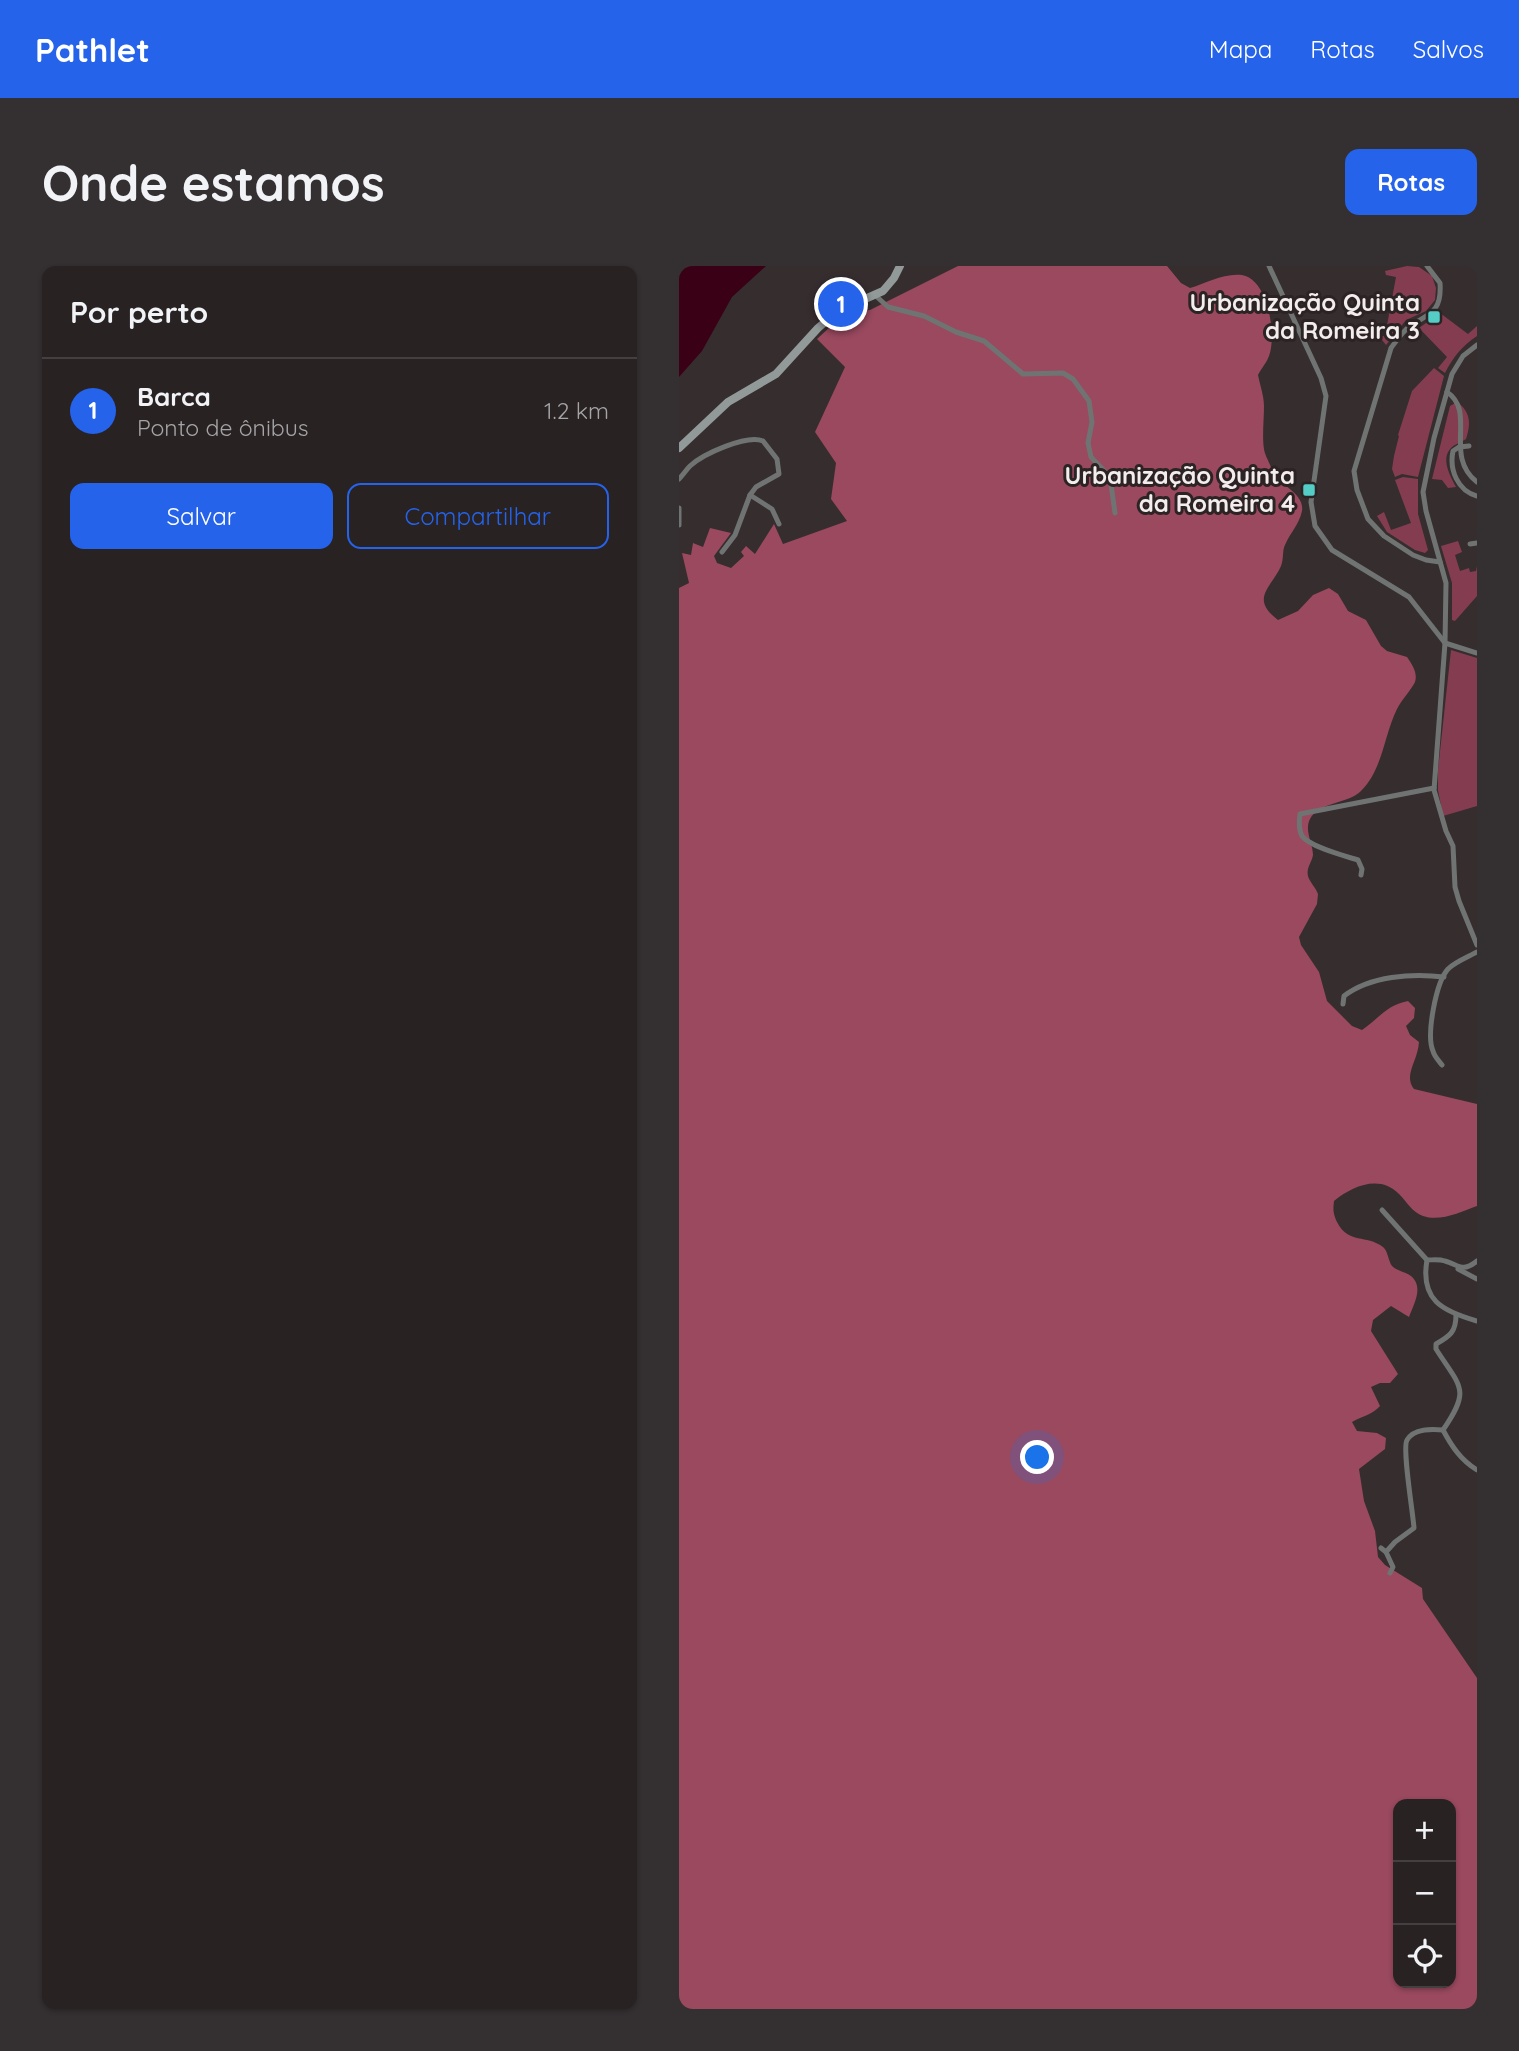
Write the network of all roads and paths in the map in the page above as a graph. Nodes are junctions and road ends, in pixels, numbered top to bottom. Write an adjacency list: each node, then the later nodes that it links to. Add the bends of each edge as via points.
1 (900, 266): 4 (main road)
2 (1269, 266): 23 (street, via 1326,396 1311,502 1315,526 1332,550 1409,597)
3 (1427, 266): 22 (street, via 1440,283 1438,304 1431,315 1400,334 1391,348 1354,471 1360,503 1376,528 1413,555)
4 (876, 296): 10 (main road, via 838,311 776,374 728,402); 16 (street, via 888,307 984,341 1023,374 1063,373 1073,379 1090,401 1090,457 1110,477)
5 (1477, 345): 6 (street, via 1463,356)
6 (1447, 392): 7 (street); 22 (street, via 1423,492)
7 (1466, 400)
8 (1473, 433): 9 (street)
9 (1469, 446): 12 (street, via 1466,465); 14 (street, via 1453,451 1453,470 1463,489)
10 (679, 448)
11 (679, 479): 13 (street, via 702,458 757,438 777,459 779,474)
12 (1477, 482)
13 (750, 495): 17 (street, via 772,509); 21 (street, via 735,535)
14 (1477, 496)
15 (679, 508): 18 (street)
16 (1115, 513)
17 (779, 524)
18 (679, 525)
19 (1477, 543): 20 (street)
20 (1469, 544)
21 (722, 552)
22 (1440, 562): 23 (street, via 1445,583)
23 (1445, 643): 24 (street); 25 (street)
24 (1477, 653)
25 (1434, 788): 26 (street, via 1300,814 1303,837 1358,860); 27 (street, via 1453,846 1459,901)
26 (1361, 875)
27 (1477, 945)
28 (1477, 952): 29 (street)
29 (1444, 977): 30 (street, via 1401,976 1363,984 1344,996); 31 (street, via 1431,1023 1433,1052)
30 (1343, 1004)
31 (1442, 1065)
32 (1382, 1210): 33 (street)
33 (1427, 1260): 35 (street, via 1447,1261); 37 (street, via 1424,1277 1434,1301)
34 (1477, 1261): 35 (street, via 1465,1268)
35 (1455, 1267): 36 (street)
36 (1477, 1279)
37 (1456, 1315): 38 (street); 39 (street, via 1454,1333 1436,1343 1461,1388 1460,1402)
38 (1477, 1321)
39 (1443, 1430): 40 (street, via 1451,1448); 41 (street, via 1425,1430 1408,1439 1405,1452 1414,1528 1384,1550 1393,1567)
40 (1477, 1470)
41 (1390, 1573)

